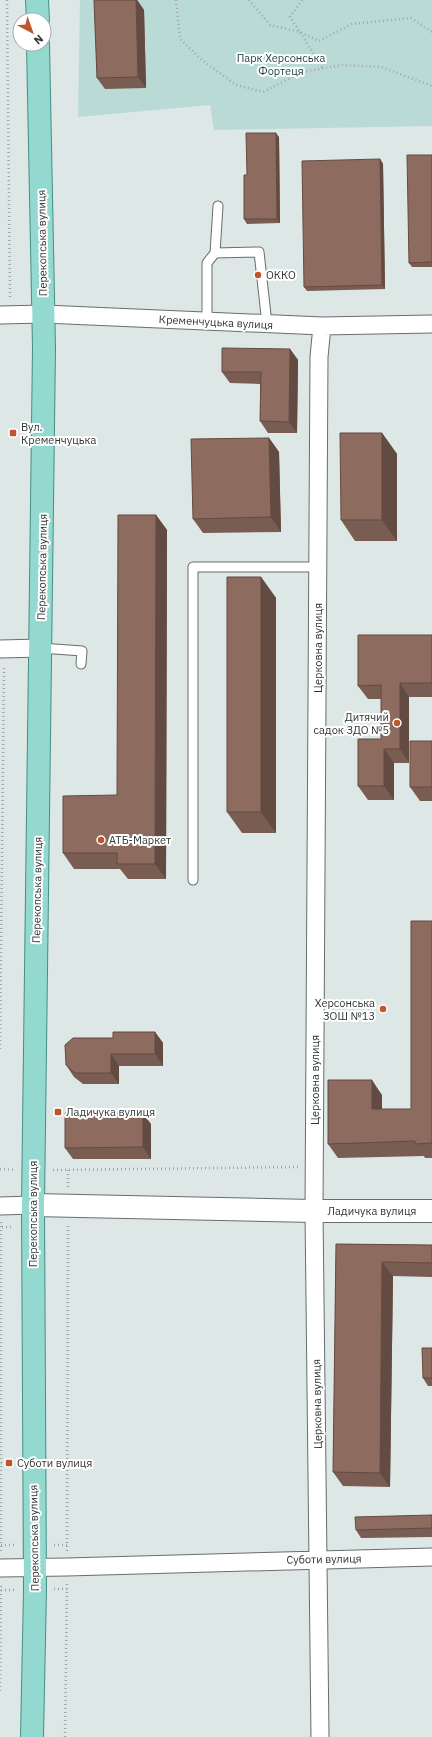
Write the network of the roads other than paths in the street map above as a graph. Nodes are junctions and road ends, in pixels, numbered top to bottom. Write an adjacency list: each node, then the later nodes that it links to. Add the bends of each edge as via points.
1 (37, 0): 2 (main road)
2 (38, 12)
3 (38, 52): 6 (main road, Перекопська вулиця)
4 (218, 206): 5 (lane)
5 (215, 253): 8 (lane, via 207,263); 9 (lane, via 259,252)
6 (44, 314): 7 (street, Кременчуцька вулиця); 8 (street, Кременчуцька вулиця); 13 (main road, Перекопська вулиця)
7 (5, 315)
8 (207, 322): 9 (street, Кременчуцька вулиця)
9 (267, 324): 11 (street, Кременчуцька вулиця)
10 (432, 324): 11 (street, Кременчуцька вулиця)
11 (322, 326): 12 (street, Церковна вулиця, via 319,357)
12 (318, 567): 16 (lane, via 193,567); 19 (street, Церковна вулиця)
13 (41, 648): 14 (street); 15 (lane, via 82,651); 17 (main road, Перекопська вулиця)
14 (2, 649)
15 (81, 664)
16 (193, 880)
17 (33, 1205): 18 (street, Ладичука вулиця); 19 (street, Ладичука вулиця); 24 (main road, Перекопська вулиця)
18 (0, 1206)
19 (314, 1211): 20 (street, Ладичука вулиця); 22 (street, Церковна вулиця)
20 (432, 1211)
21 (432, 1557): 22 (street, Суботи вулиця)
22 (319, 1559): 24 (street, Суботи вулиця); 26 (street, Церковна вулиця)
23 (0, 1568): 24 (street, Суботи вулиця)
24 (35, 1568): 25 (main road, Перекопська вулиця)
25 (32, 1737)
26 (320, 1737)

